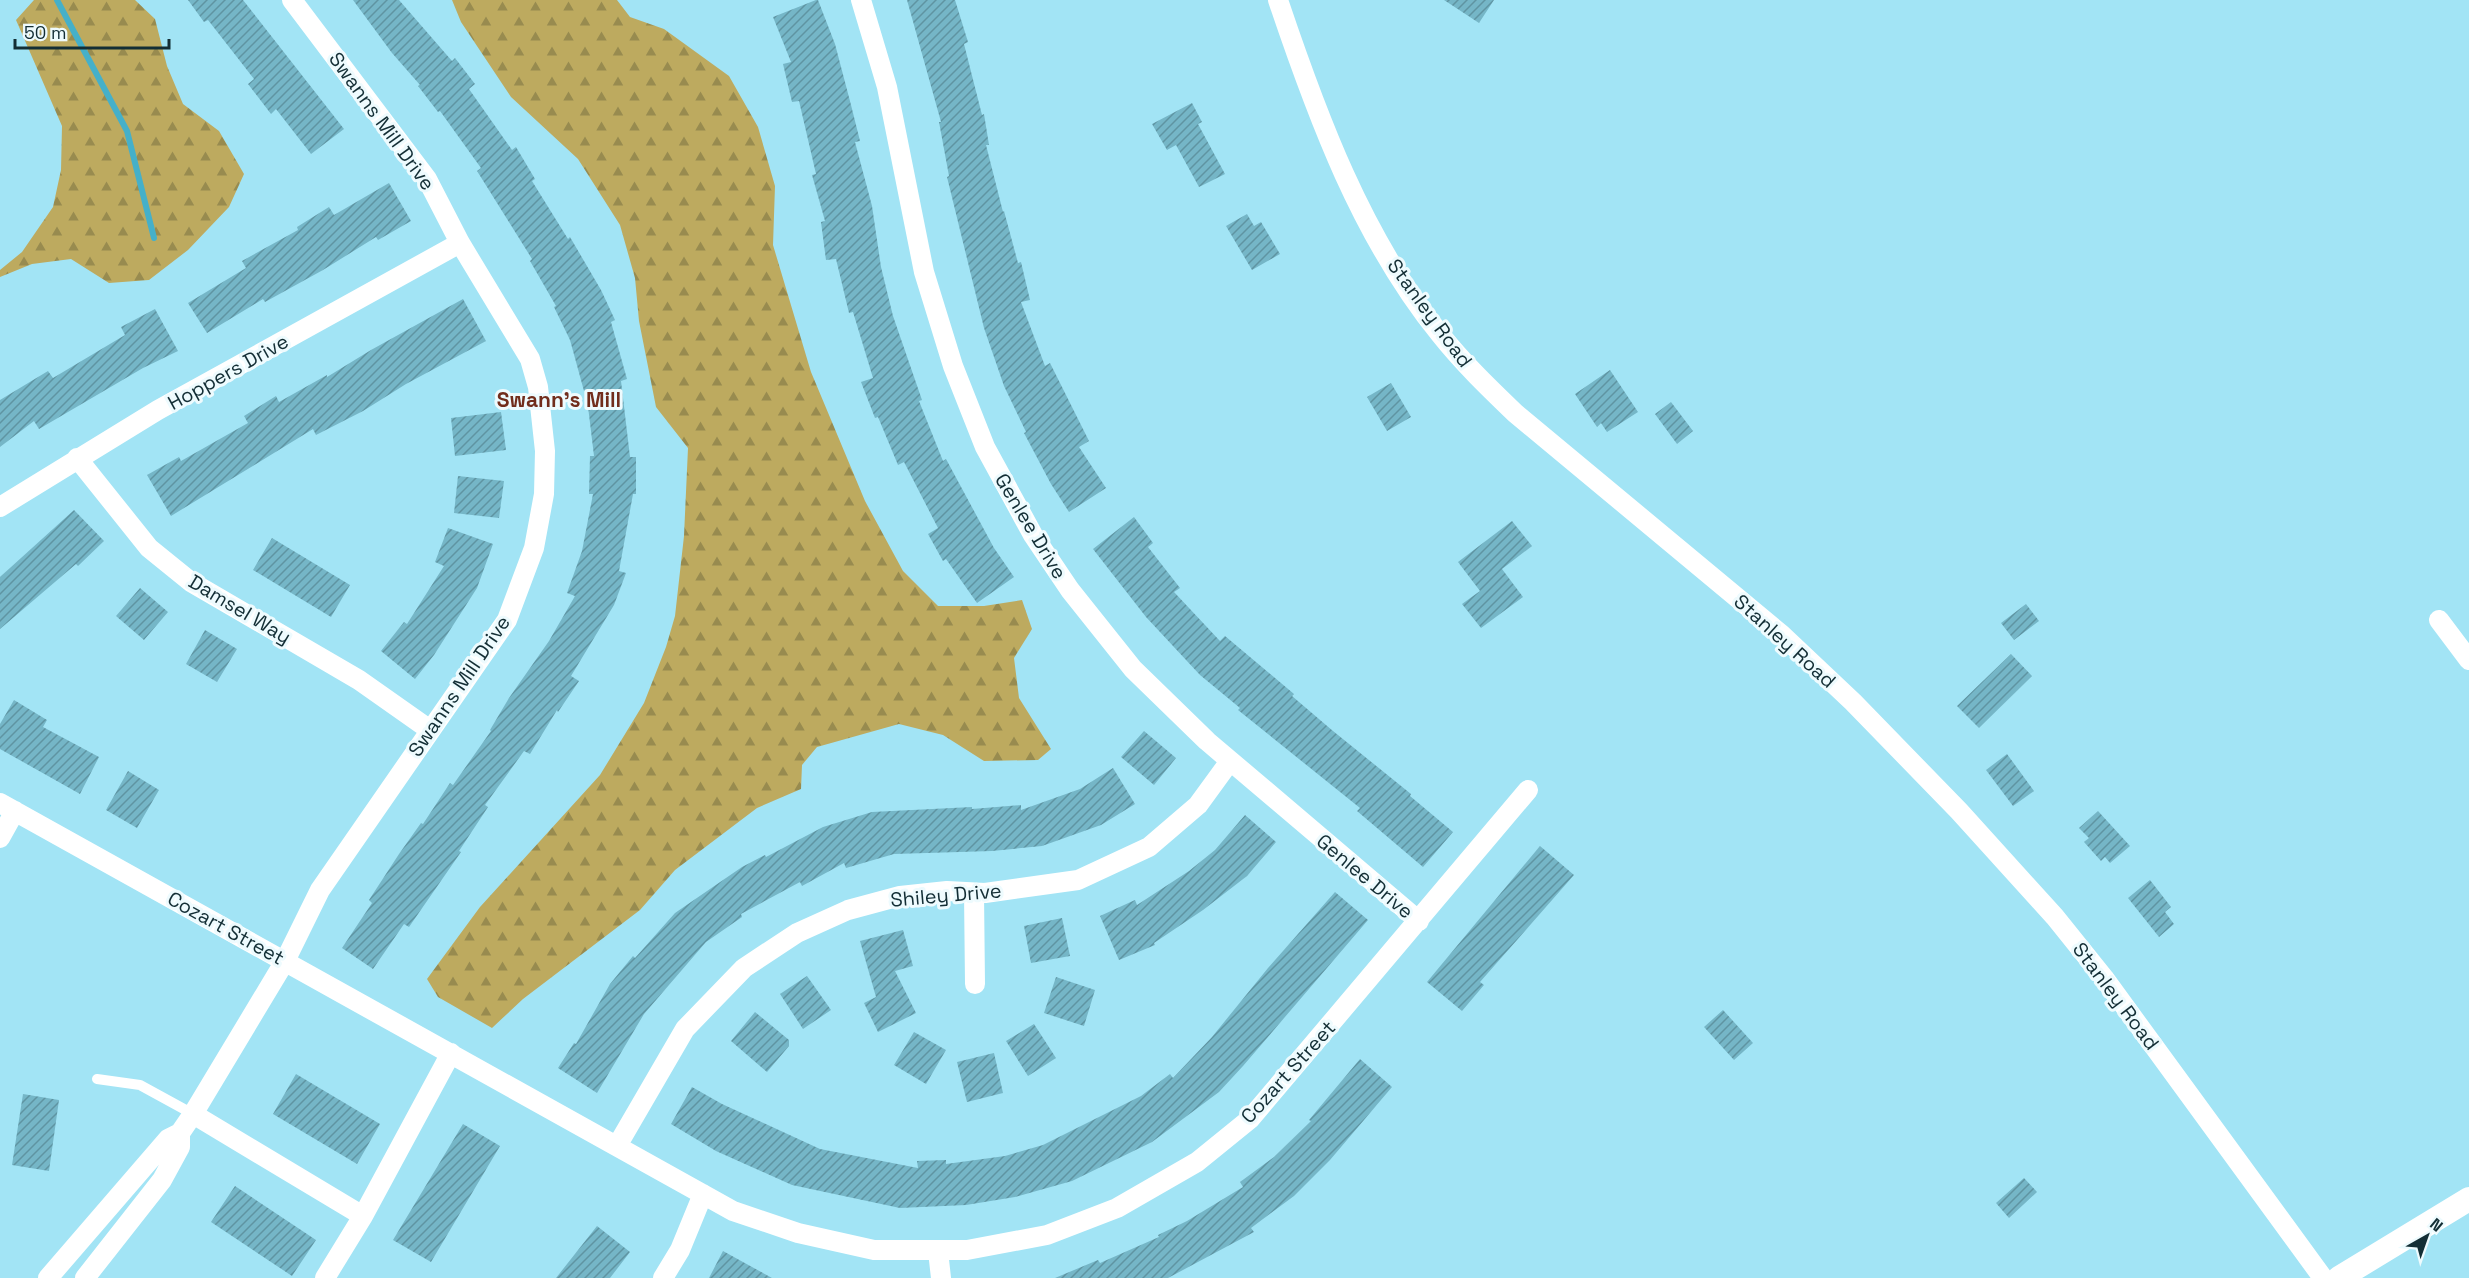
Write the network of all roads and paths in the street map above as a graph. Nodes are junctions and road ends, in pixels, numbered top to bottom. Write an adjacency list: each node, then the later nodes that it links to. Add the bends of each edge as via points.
1 (292, 0): 4 (street, Swanns Mill Drive, via 427,179)
2 (861, 0): 10 (street, Genlee Drive, via 886,87 924,272 952,366 986,447 1033,535 1070,590 1133,669)
3 (1278, 0): 32 (street, Stanley Road, via 1302,70 1352,190 1382,248 1440,334 1515,413 1782,635 1967,819 2104,978)
4 (460, 243): 5 (street, Hoppers Drive); 9 (street, Swanns Mill Drive, via 530,359 539,398 544,494 534,548 507,620)
5 (77, 458): 6 (street, Hoppers Drive); 9 (street, Damsel Way, via 149,548 191,582 359,680)
6 (0, 507)
7 (2439, 620): 8 (street)
8 (2469, 660)
9 (430, 730): 16 (street, Swanns Mill Drive, via 320,890)
10 (1230, 761): 14 (street, Shiley Drive, via 1198,805 1149,847 1078,880); 15 (street, Genlee Drive)
11 (1528, 790): 15 (street, Cozart Street)
12 (8, 807): 13 (street); 16 (street, Cozart Street)
13 (0, 838)
14 (974, 893): 17 (street); 22 (street, Shiley Drive, via 947,891 900,896 848,910 797,933 744,968 685,1029)
15 (1419, 921): 26 (street, Cozart Street, via 1250,1119 1197,1162 1117,1208 1047,1235 967,1250)
16 (285, 961): 18 (street, Cozart Street); 20 (street, Swanns Mill Drive)
17 (975, 984)
18 (451, 1053): 22 (street, Cozart Street); 25 (street)
19 (97, 1079): 20 (lane, via 140,1085)
20 (193, 1114): 21 (street, Swanns Mill Drive); 25 (street)
21 (180, 1133): 27 (street, Swanns Mill Drive, via 168,1139); 28 (street, Swanns Mill Drive, via 180,1147 162,1180)
22 (617, 1146): 23 (street, Cozart Street)
23 (703, 1194): 26 (street, Cozart Street, via 733,1211 798,1233 874,1250); 30 (street, via 680,1250)
24 (2469, 1199): 33 (street)
25 (363, 1216): 29 (street)
26 (938, 1251): 31 (street)
27 (48, 1278)
28 (85, 1278)
29 (325, 1278)
30 (663, 1278)
31 (941, 1278)
32 (2323, 1278)
33 (2339, 1278)

